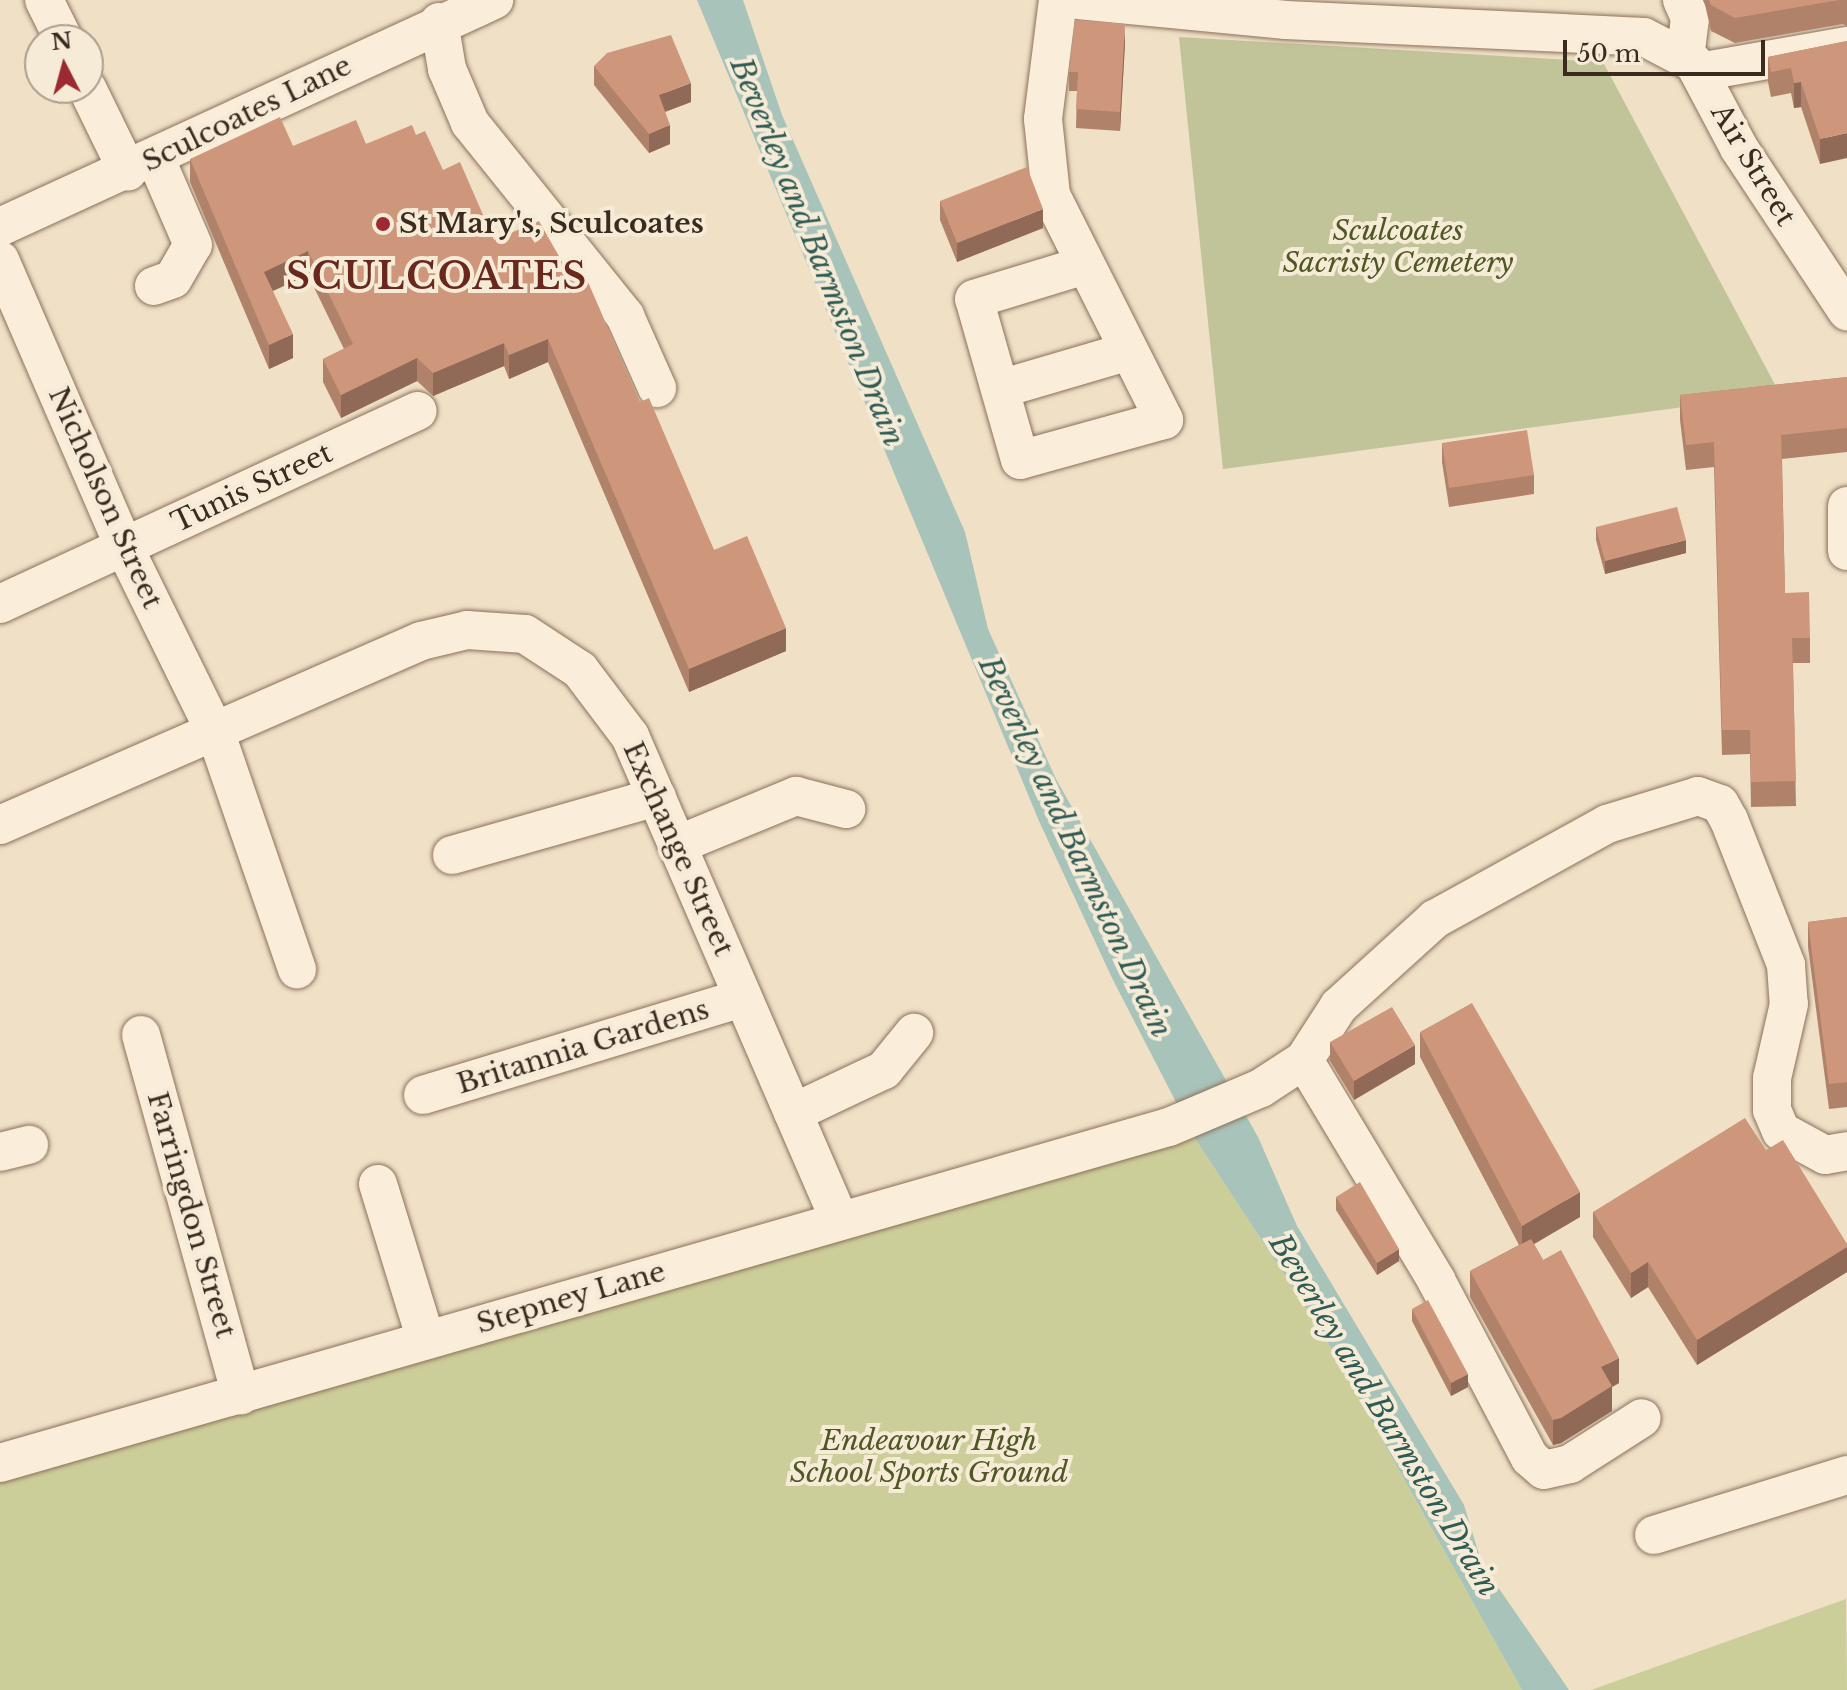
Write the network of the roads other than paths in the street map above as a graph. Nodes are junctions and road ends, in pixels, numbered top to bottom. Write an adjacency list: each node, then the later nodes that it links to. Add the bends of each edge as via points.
1 (44, 0): 7 (street)
2 (494, 0): 6 (street, Sculcoates Lane)
3 (1058, 0): 14 (street, via 1043,119 1051,195)
4 (1078, 0): 9 (street, via 1286,20 1644,37)
5 (1682, 0): 9 (street, via 1690,18)
6 (439, 22): 11 (street, Sculcoates Lane); 18 (street, via 447,69 470,123 625,316)
7 (56, 24)
8 (1847, 46): 9 (street)
9 (1692, 65): 16 (street, Air Street, via 1739,148)
10 (98, 104): 11 (street)
11 (141, 164): 12 (street, Sculcoates Lane); 15 (street, via 193,245 173,279)
12 (0, 227)
13 (0, 260): 22 (street, Nicholson Street)
14 (1085, 265): 17 (street); 19 (street, via 974,299)
15 (154, 286)
16 (1847, 311)
17 (1129, 351): 19 (street); 19 (street, via 1164,420 1020,460)
18 (657, 388)
19 (1000, 389)
20 (418, 411): 22 (street, Tunis Street)
21 (1847, 506): 23 (street)
22 (124, 547): 24 (street, Tunis Street); 25 (street, Nicholson Street)
23 (1847, 551)
24 (0, 604)
25 (216, 734): 26 (street, Exchange Street, via 421,641 467,630 525,634 580,670 630,736); 28 (street, Exchange Street); 31 (street, Nicholson Street)
26 (657, 797): 29 (street, Exchange Street); 30 (street)
27 (846, 809): 29 (street, via 796,796)
28 (0, 825)
29 (677, 845): 32 (street, Exchange Street)
30 (452, 855)
31 (297, 969)
32 (743, 998): 36 (street, Britannia Gardens); 37 (street, Exchange Street)
33 (914, 1033): 37 (street, via 884,1070)
34 (141, 1035): 42 (street, Farringdon Street)
35 (1304, 1060): 38 (street, via 1339,1006 1435,919 1607,824 1698,796 1720,804 1729,820 1786,965 1789,1004 1772,1078 1772,1110 1781,1131 1825,1155); 40 (street, Stepney Lane, via 1261,1088 1169,1127 1142,1129); 43 (street, via 1436,1280 1530,1458 1544,1470 1570,1464)
36 (423, 1095)
37 (793, 1113): 40 (street, Exchange Street)
38 (1847, 1151)
39 (378, 1184): 41 (street)
40 (839, 1219): 41 (street, Stepney Lane)
41 (426, 1340): 42 (street, Stepney Lane)
42 (241, 1395): 44 (street, Stepney Lane)
43 (1642, 1418)
44 (2, 1453)
45 (1847, 1475): 46 (street)
46 (1654, 1535)

